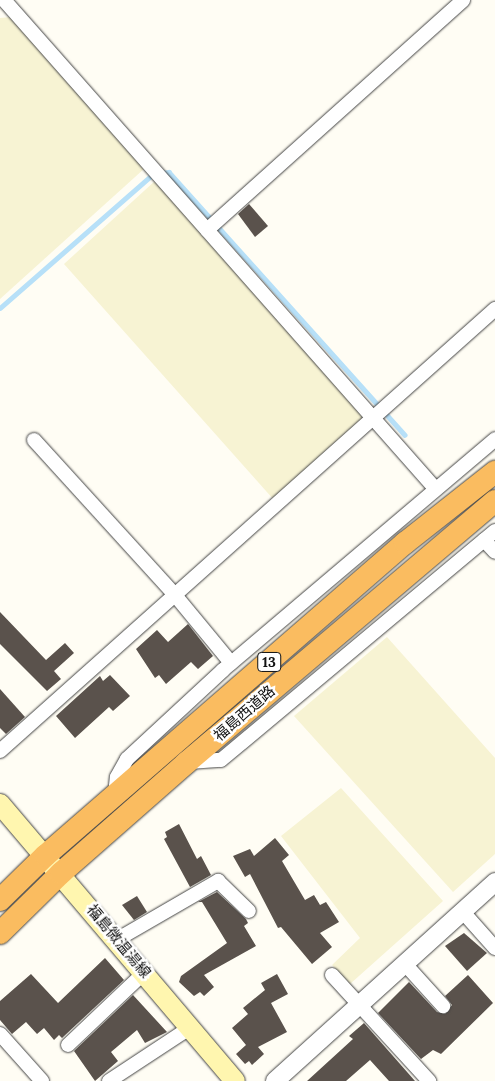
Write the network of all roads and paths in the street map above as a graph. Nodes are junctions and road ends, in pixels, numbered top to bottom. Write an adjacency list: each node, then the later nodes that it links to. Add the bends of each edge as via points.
1 (463, 0): 3 (street)
2 (3, 2): 3 (street)
3 (207, 230): 5 (street)
4 (495, 309): 5 (street)
5 (373, 418): 9 (street); 13 (street)
6 (495, 439): 9 (street)
7 (34, 440): 13 (street)
8 (495, 472): 17 (highway, 福島西道路 / 13, via 398,550)
9 (434, 487): 14 (street)
10 (495, 501): 16 (highway, 福島西道路 / 13)
11 (489, 535): 12 (street); 16 (street, via 222,760)
12 (495, 552)
13 (176, 594): 14 (street); 15 (street)
14 (231, 663): 17 (street, via 127,759 117,777)
15 (0, 751)
16 (186, 762): 20 (highway, 福島西道路 / 13)
17 (115, 795): 19 (highway, 福島西道路 / 13)
18 (0, 804): 19 (main road, 福島微温湯線)
19 (46, 855): 20 (main road, 福島微温湯線); 22 (highway, 福島西道路 / 13)
20 (61, 873): 25 (highway, 福島西道路 / 13); 26 (main road, 福島微温湯線)
21 (495, 882): 24 (street)
22 (0, 900)
23 (250, 911): 26 (street, via 218,880)
24 (463, 912): 27 (street); 28 (street)
25 (0, 933)
26 (118, 939): 29 (main road, 福島微温湯線)
27 (495, 948)
28 (405, 964): 31 (street); 32 (street)
29 (145, 972): 33 (main road, 福島微温湯線); 35 (street)
30 (332, 975): 31 (street)
31 (360, 1006): 39 (street); 40 (street)
32 (443, 1006)
33 (191, 1027): 37 (street); 38 (main road, 福島微温湯線)
34 (0, 1034): 36 (street)
35 (68, 1045)
36 (42, 1081)
37 (109, 1081)
38 (235, 1081)
39 (275, 1081)
40 (429, 1081)

